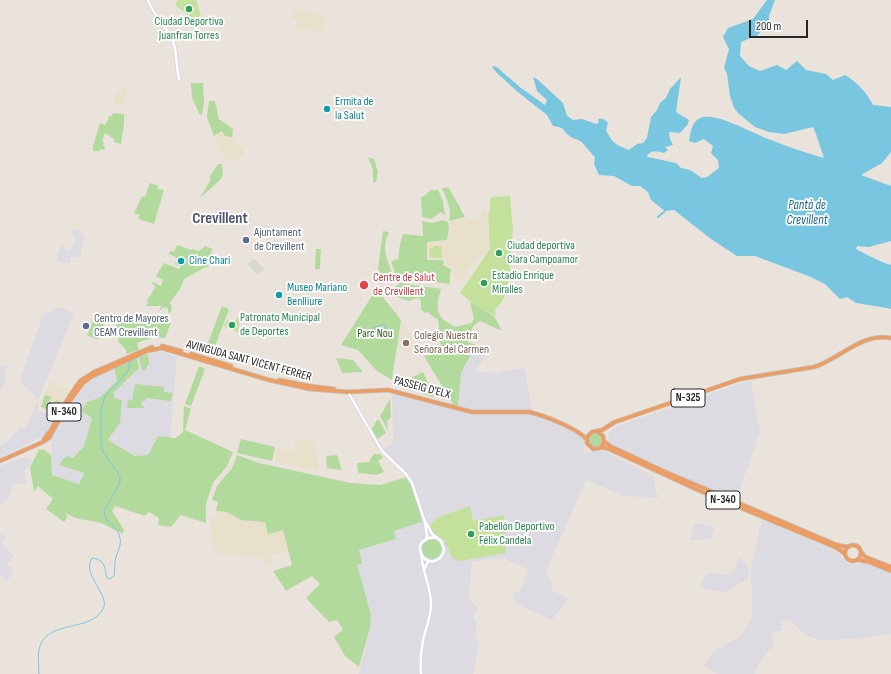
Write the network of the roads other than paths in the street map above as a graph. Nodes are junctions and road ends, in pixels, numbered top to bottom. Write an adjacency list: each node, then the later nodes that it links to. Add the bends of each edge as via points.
1 (148, 0): 2 (street, via 173,42)
2 (179, 79)
3 (891, 338): 5 (highway, N-325, via 881,336 866,339 814,368 740,379)
4 (347, 391): 6 (highway, PASSEIG D'ELX / N-340, via 393,389 478,413 530,412); 12 (highway, AVINGUDA SANT VICENT FERRER / N-340, via 288,382 161,346 147,348 80,381 41,442); 13 (street, via 382,451 409,477)
5 (611, 424): 7 (highway, N-325); 10 (highway, via 606,429)
6 (575, 430): 8 (highway, N-340); 9 (highway, N-340)
7 (598, 432): 8 (highway, N-340); 10 (highway, N-340)
8 (590, 434): 9 (highway)
9 (587, 440): 11 (highway, N-340, via 593,449)
10 (605, 440): 11 (highway); 16 (highway, N-340, via 610,446 688,482 838,545)
11 (601, 447): 19 (highway, N-340, via 837,548)
12 (0, 461)
13 (425, 522): 14 (street); 15 (street)
14 (437, 538): 15 (street); 21 (street, via 443,544 444,552 438,560)
15 (426, 539): 18 (street, via 420,546)
16 (848, 546): 17 (highway, N-340, via 856,545); 19 (highway)
17 (862, 552): 20 (highway); 22 (highway, N-340, via 865,557)
18 (421, 554): 21 (street); 23 (street)
19 (845, 554): 20 (highway, N-340, via 850,561)
20 (859, 560): 24 (highway, N-340)
21 (429, 561): 23 (street)
22 (891, 567)
23 (424, 571): 25 (street, via 431,606 423,640)
24 (891, 571)
25 (421, 674)

